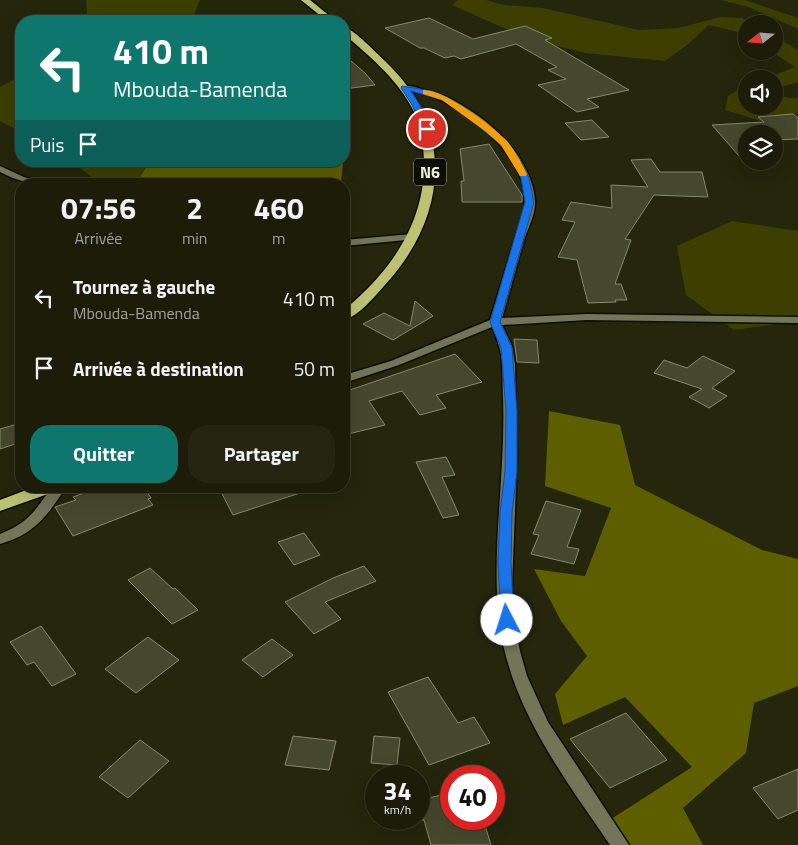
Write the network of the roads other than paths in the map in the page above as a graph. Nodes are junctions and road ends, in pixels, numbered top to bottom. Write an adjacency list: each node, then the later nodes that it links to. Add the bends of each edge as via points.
1 (305, 0): 2 (highway)
2 (324, 15)
3 (350, 35): 4 (highway, N6)
4 (405, 88): 7 (highway, N6, via 427,129 429,151 430,179 425,208); 11 (street, via 437,96 461,108 504,143 525,178 530,202)
5 (0, 169): 6 (street)
6 (17, 178)
7 (412, 236): 8 (street); 9 (highway, N6, via 396,264)
8 (350, 242)
9 (350, 311)
10 (798, 320): 11 (street, via 587,317)
11 (495, 322): 12 (street, via 395,363); 17 (street, via 506,348 511,411 505,604 512,651 524,690 541,725)
12 (350, 377)
13 (34, 493): 15 (highway)
14 (55, 493): 16 (street, via 33,522 23,530)
15 (0, 506)
16 (0, 539)
17 (620, 845)

